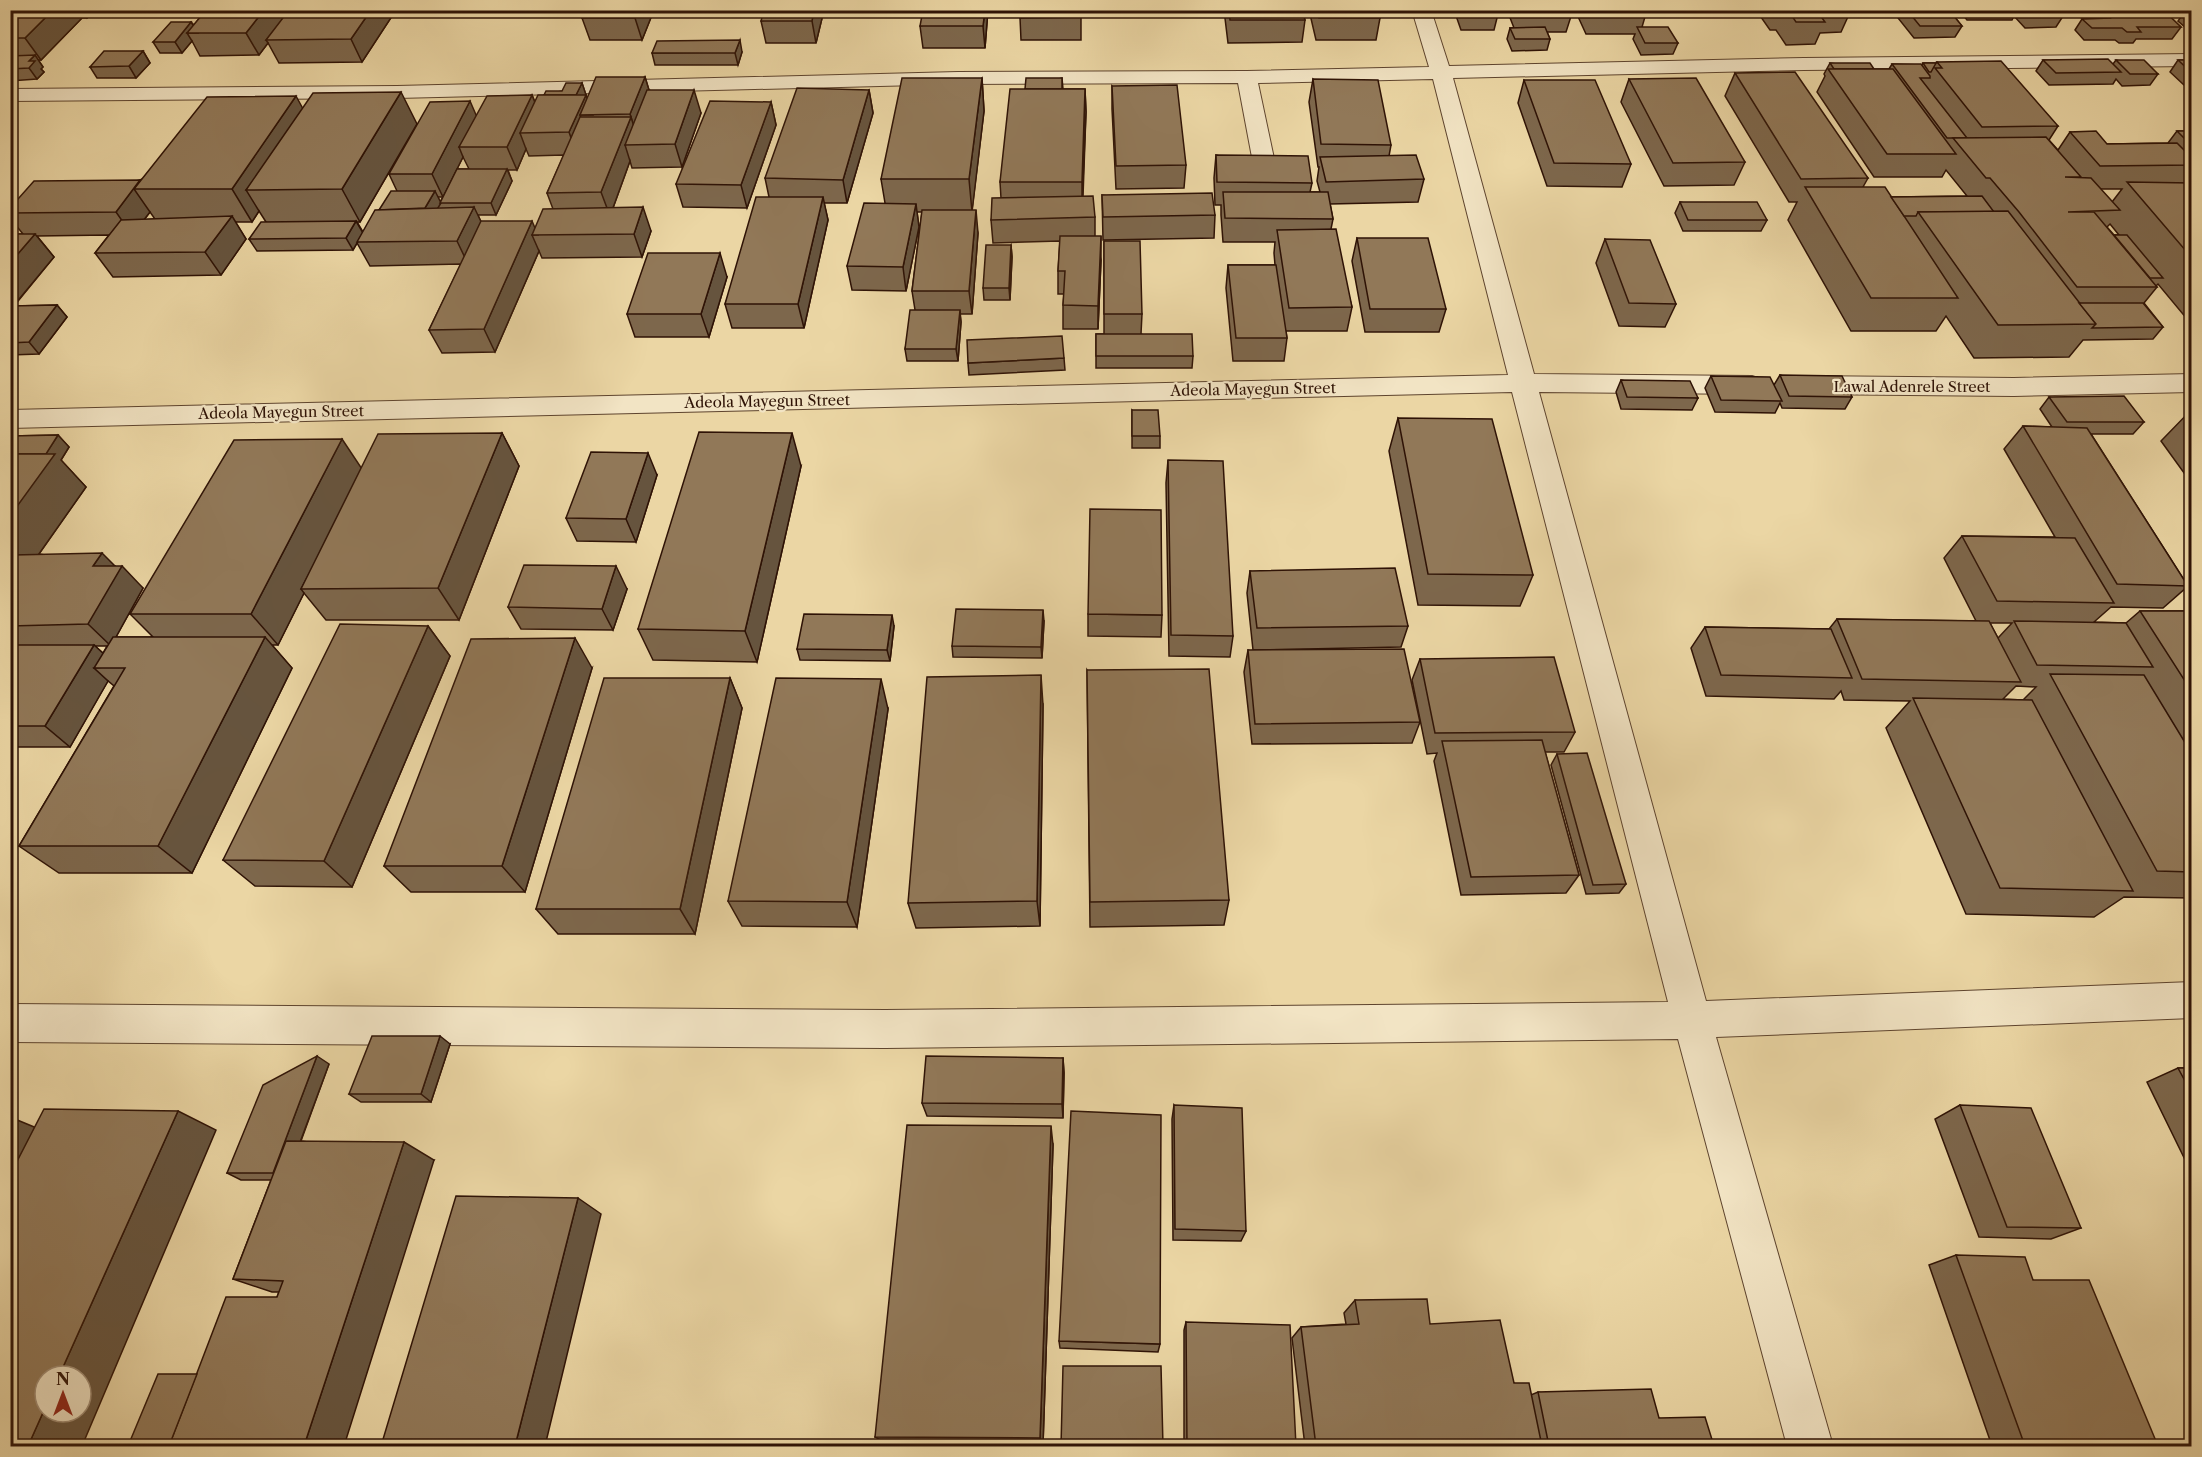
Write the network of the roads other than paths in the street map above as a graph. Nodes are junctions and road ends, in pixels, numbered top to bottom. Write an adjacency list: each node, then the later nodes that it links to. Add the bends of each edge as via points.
1 (1420, 10): 3 (street)
2 (2192, 60): 3 (street)
3 (1441, 72): 4 (street); 7 (street)
4 (1247, 77): 5 (street, via 958,78 397,92); 6 (street)
5 (10, 95)
6 (1264, 168)
7 (1524, 383): 8 (street, Lawal Adenrele Street, via 2014,387); 9 (street, Adeola Mayegun Street); 11 (street)
8 (2192, 383)
9 (10, 419)
10 (2192, 1000): 11 (street)
11 (1692, 1020): 12 (street, via 885,1029); 13 (street)
12 (10, 1023)
13 (1810, 1446)

